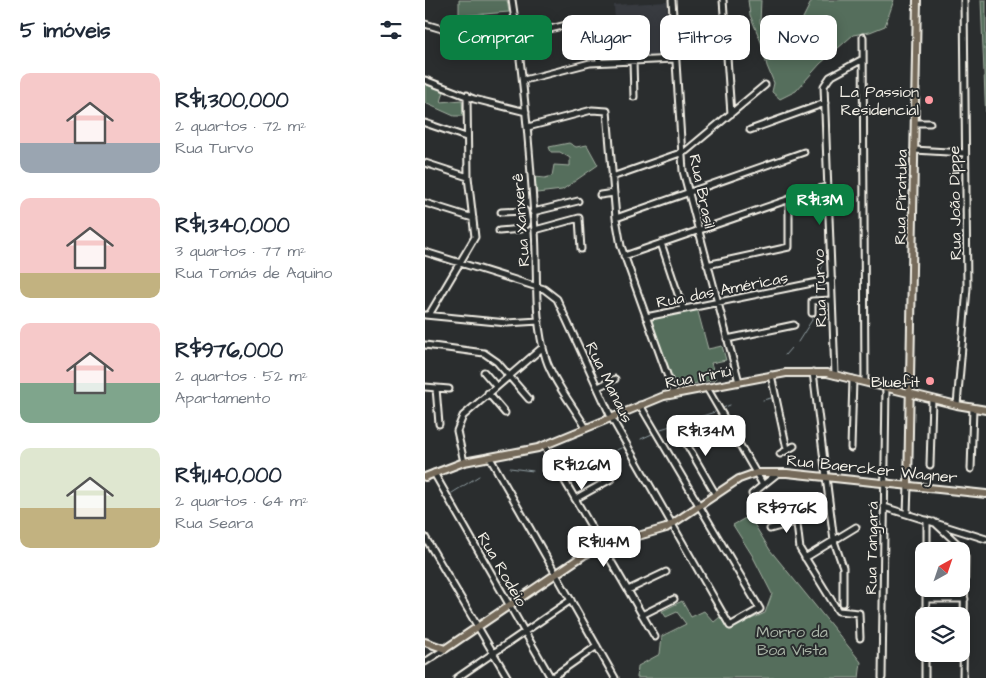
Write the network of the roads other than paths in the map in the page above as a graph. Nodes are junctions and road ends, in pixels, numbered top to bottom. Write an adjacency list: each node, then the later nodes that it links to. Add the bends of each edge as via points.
1 (513, 0): 6 (street, Rua Xanxerê)
2 (672, 0): 7 (street, Rua Brasil)
3 (723, 0): 24 (street)
4 (917, 0): 25 (main road, Rua Piratuba)
5 (964, 0): 33 (street, Rua João Dippe)
6 (515, 15)
7 (673, 15)
8 (425, 24): 9 (street)
9 (440, 28)
10 (863, 37): 11 (street)
11 (863, 59): 22 (street, Rua Turvo, via 825,81); 81 (street)
12 (521, 60): 18 (street, Rua Xanxerê)
13 (660, 60): 15 (street)
14 (675, 60): 34 (street, Rua Brasil)
15 (633, 61): 16 (street); 21 (street)
16 (599, 62): 18 (street)
17 (425, 80): 20 (street)
18 (524, 80): 23 (street, Rua Xanxerê)
19 (765, 85): 24 (street)
20 (467, 95): 23 (street); 30 (street)
21 (634, 97)
22 (825, 103): 29 (street); 38 (street, Rua Turvo)
23 (527, 112): 28 (street, Rua Xanxerê)
24 (731, 114): 34 (street)
25 (915, 123): 26 (street); 31 (main road, Rua Piratuba)
26 (930, 123)
27 (425, 124): 30 (street)
28 (527, 126): 36 (street, via 592,110 607,110); 46 (street, Rua Xanxerê)
29 (751, 130)
30 (466, 137): 37 (street)
31 (914, 150): 33 (street); 91 (main road, Rua Piratuba)
32 (804, 152): 40 (street)
33 (965, 153): 95 (street, Rua João Dippe, via 967,303)
34 (681, 154): 36 (street); 40 (street, Rua Brasil)
35 (425, 163): 37 (street)
36 (612, 176): 39 (street)
37 (468, 177): 47 (street)
38 (828, 186): 42 (street); 60 (street, Rua Turvo)
39 (614, 193): 41 (street); 48 (street)
40 (688, 193): 48 (street); 52 (street, Rua Brasil)
41 (600, 195)
42 (789, 199): 52 (street); 59 (street, via 789,247)
43 (578, 201): 46 (street)
44 (425, 203): 47 (street)
45 (501, 212): 50 (street, via 523,210)
46 (533, 212): 49 (street, Rua Xanxerê)
47 (473, 218): 58 (street, via 475,240)
48 (616, 218): 57 (street)
49 (534, 221): 50 (street); 51 (street, Rua Xanxerê)
50 (527, 222): 53 (street, via 521,229)
51 (535, 230): 55 (street, via 579,218); 61 (street, Rua Xanxerê)
52 (698, 230): 54 (street); 59 (street, Rua Brasil)
53 (499, 231)
54 (661, 243): 57 (street); 64 (street)
55 (581, 249)
56 (425, 252): 58 (street, Rua Manaus)
57 (624, 256): 67 (street)
58 (461, 263): 61 (street, Rua Manaus); 66 (street)
59 (707, 265): 63 (street, Rua Brasil)
60 (832, 279): 62 (street, Rua Turvo); 63 (street, Rua das Américas)
61 (536, 287): 68 (street, Rua Xanxerê); 84 (street, Rua Manaus, via 551,293 559,303)
62 (833, 300): 65 (street, via 812,301); 77 (street, Rua Turvo)
63 (717, 302): 64 (street, Rua das Américas); 70 (street, Rua Brasil)
64 (683, 309): 67 (street, Rua das Américas)
65 (811, 313)
66 (427, 315): 68 (street, via 507,323)
67 (646, 317): 90 (street)
68 (539, 321): 72 (street, Rua Xanxerê)
69 (794, 325): 70 (street)
70 (727, 339): 80 (street, Rua Brasil)
71 (425, 346): 75 (street, via 484,353)
72 (543, 347): 75 (street); 101 (street, Rua Xanxerê, via 549,367)
73 (484, 372): 82 (street)
74 (813, 372): 76 (main road, Rua Iririú); 77 (main road, Rua Iririú); 116 (street)
75 (509, 375): 82 (street); 92 (street)
76 (771, 375): 80 (main road, Rua Iririú); 106 (street)
77 (835, 375): 79 (main road, Rua Iririú)
78 (615, 379): 84 (street)
79 (853, 379): 81 (main road, Rua Iririú); 105 (street)
80 (739, 382): 86 (main road, Rua Iririú)
81 (865, 382): 87 (main road, Rua Iririú)
82 (496, 386): 89 (street)
83 (425, 387): 85 (street)
84 (598, 387): 99 (street, Rua Manaus)
85 (436, 388): 88 (street); 100 (street)
86 (707, 388): 90 (main road, Rua Iririú); 114 (street)
87 (886, 388): 91 (main road, Rua Iririú); 118 (street, Rua Tangará)
88 (449, 389)
89 (488, 393): 98 (street); 109 (street, via 459,423 458,435)
90 (674, 394): 94 (main road, Rua Iririú)
91 (911, 394): 93 (main road, Rua Iririú); 120 (main road, Rua Piratuba)
92 (529, 399)
93 (932, 400): 95 (main road, Rua Iririú); 110 (street)
94 (640, 405): 99 (main road, Rua Iririú); 124 (street)
95 (957, 405): 96 (main road, Rua Iririú)
96 (973, 408): 97 (main road, Rua Iririú); 111 (street)
97 (986, 410)
98 (505, 413)
99 (611, 417): 101 (main road, Rua Iririú); 130 (street, Rua Manaus)
100 (439, 424)
101 (586, 428): 103 (main road, Rua Iririú)
102 (678, 428): 122 (street)
103 (544, 446): 108 (main road, Rua Iririú); 123 (street)
104 (794, 446): 106 (street)
105 (851, 448)
106 (787, 449): 107 (street)
107 (780, 454)
108 (490, 458): 109 (main road, Rua Iririú); 140 (street)
109 (464, 462): 113 (main road, Rua Iririú)
110 (930, 465)
111 (971, 469)
112 (779, 472): 114 (main road, Rua Baercker Wagner); 116 (main road, Rua Baercker Wagner); 119 (street)
113 (434, 473): 115 (main road, Rua Iririú); 147 (street, Rua Rodeio)
114 (756, 473): 119 (street); 122 (main road, via 743,477)
115 (425, 477)
116 (826, 478): 118 (main road, Rua Baercker Wagner); 135 (street)
117 (611, 479): 123 (street)
118 (885, 483): 120 (main road, Rua Baercker Wagner); 125 (street, Rua Tangará)
119 (763, 485): 128 (street, via 752,494 758,508 795,499)
120 (908, 486): 121 (main road, Rua Baercker Wagner); 126 (street)
121 (986, 494)
122 (716, 495): 124 (main road)
123 (575, 499): 137 (street)
124 (699, 506): 130 (main road); 130 (street, Rua Manaus, via 760,609 730,626)
125 (884, 507): 126 (street); 166 (street, Rua Tangará)
126 (907, 514): 127 (street)
127 (927, 520): 129 (street); 136 (street)
128 (798, 521): 132 (street); 138 (street, via 799,545)
129 (933, 522): 134 (street); 144 (street, via 963,551)
130 (673, 524): 137 (main road)
131 (856, 527): 135 (street)
132 (770, 529)
133 (425, 537): 151 (street)
134 (986, 539)
135 (834, 541): 138 (street); 146 (street, via 843,567)
136 (927, 542)
137 (603, 546): 140 (main road); 141 (street)
138 (805, 558): 154 (street, via 838,611 859,613)
139 (666, 572): 141 (street)
140 (556, 574): 145 (street); 147 (main road)
141 (628, 590): 150 (street)
142 (674, 599): 150 (street)
143 (926, 599): 144 (street); 148 (street)
144 (965, 599): 149 (street)
145 (571, 600): 152 (street); 156 (street)
146 (843, 603)
147 (509, 605): 151 (main road); 152 (street, Rua Rodeio)
148 (926, 607)
149 (965, 607)
150 (643, 615): 153 (street)
151 (478, 627): 157 (main road); 158 (street)
152 (525, 632): 158 (street); 164 (street, Rua Rodeio)
153 (655, 637)
154 (860, 638)
155 (425, 642): 157 (main road)
156 (597, 646): 164 (street); 165 (street)
157 (445, 649): 159 (street)
158 (493, 653): 162 (street); 163 (street)
159 (425, 662)
160 (925, 662): 167 (street)
161 (963, 662): 168 (street)
162 (457, 678)
163 (508, 678)
164 (551, 678)
165 (615, 678)
166 (881, 678)
167 (925, 678)
168 (963, 678)

